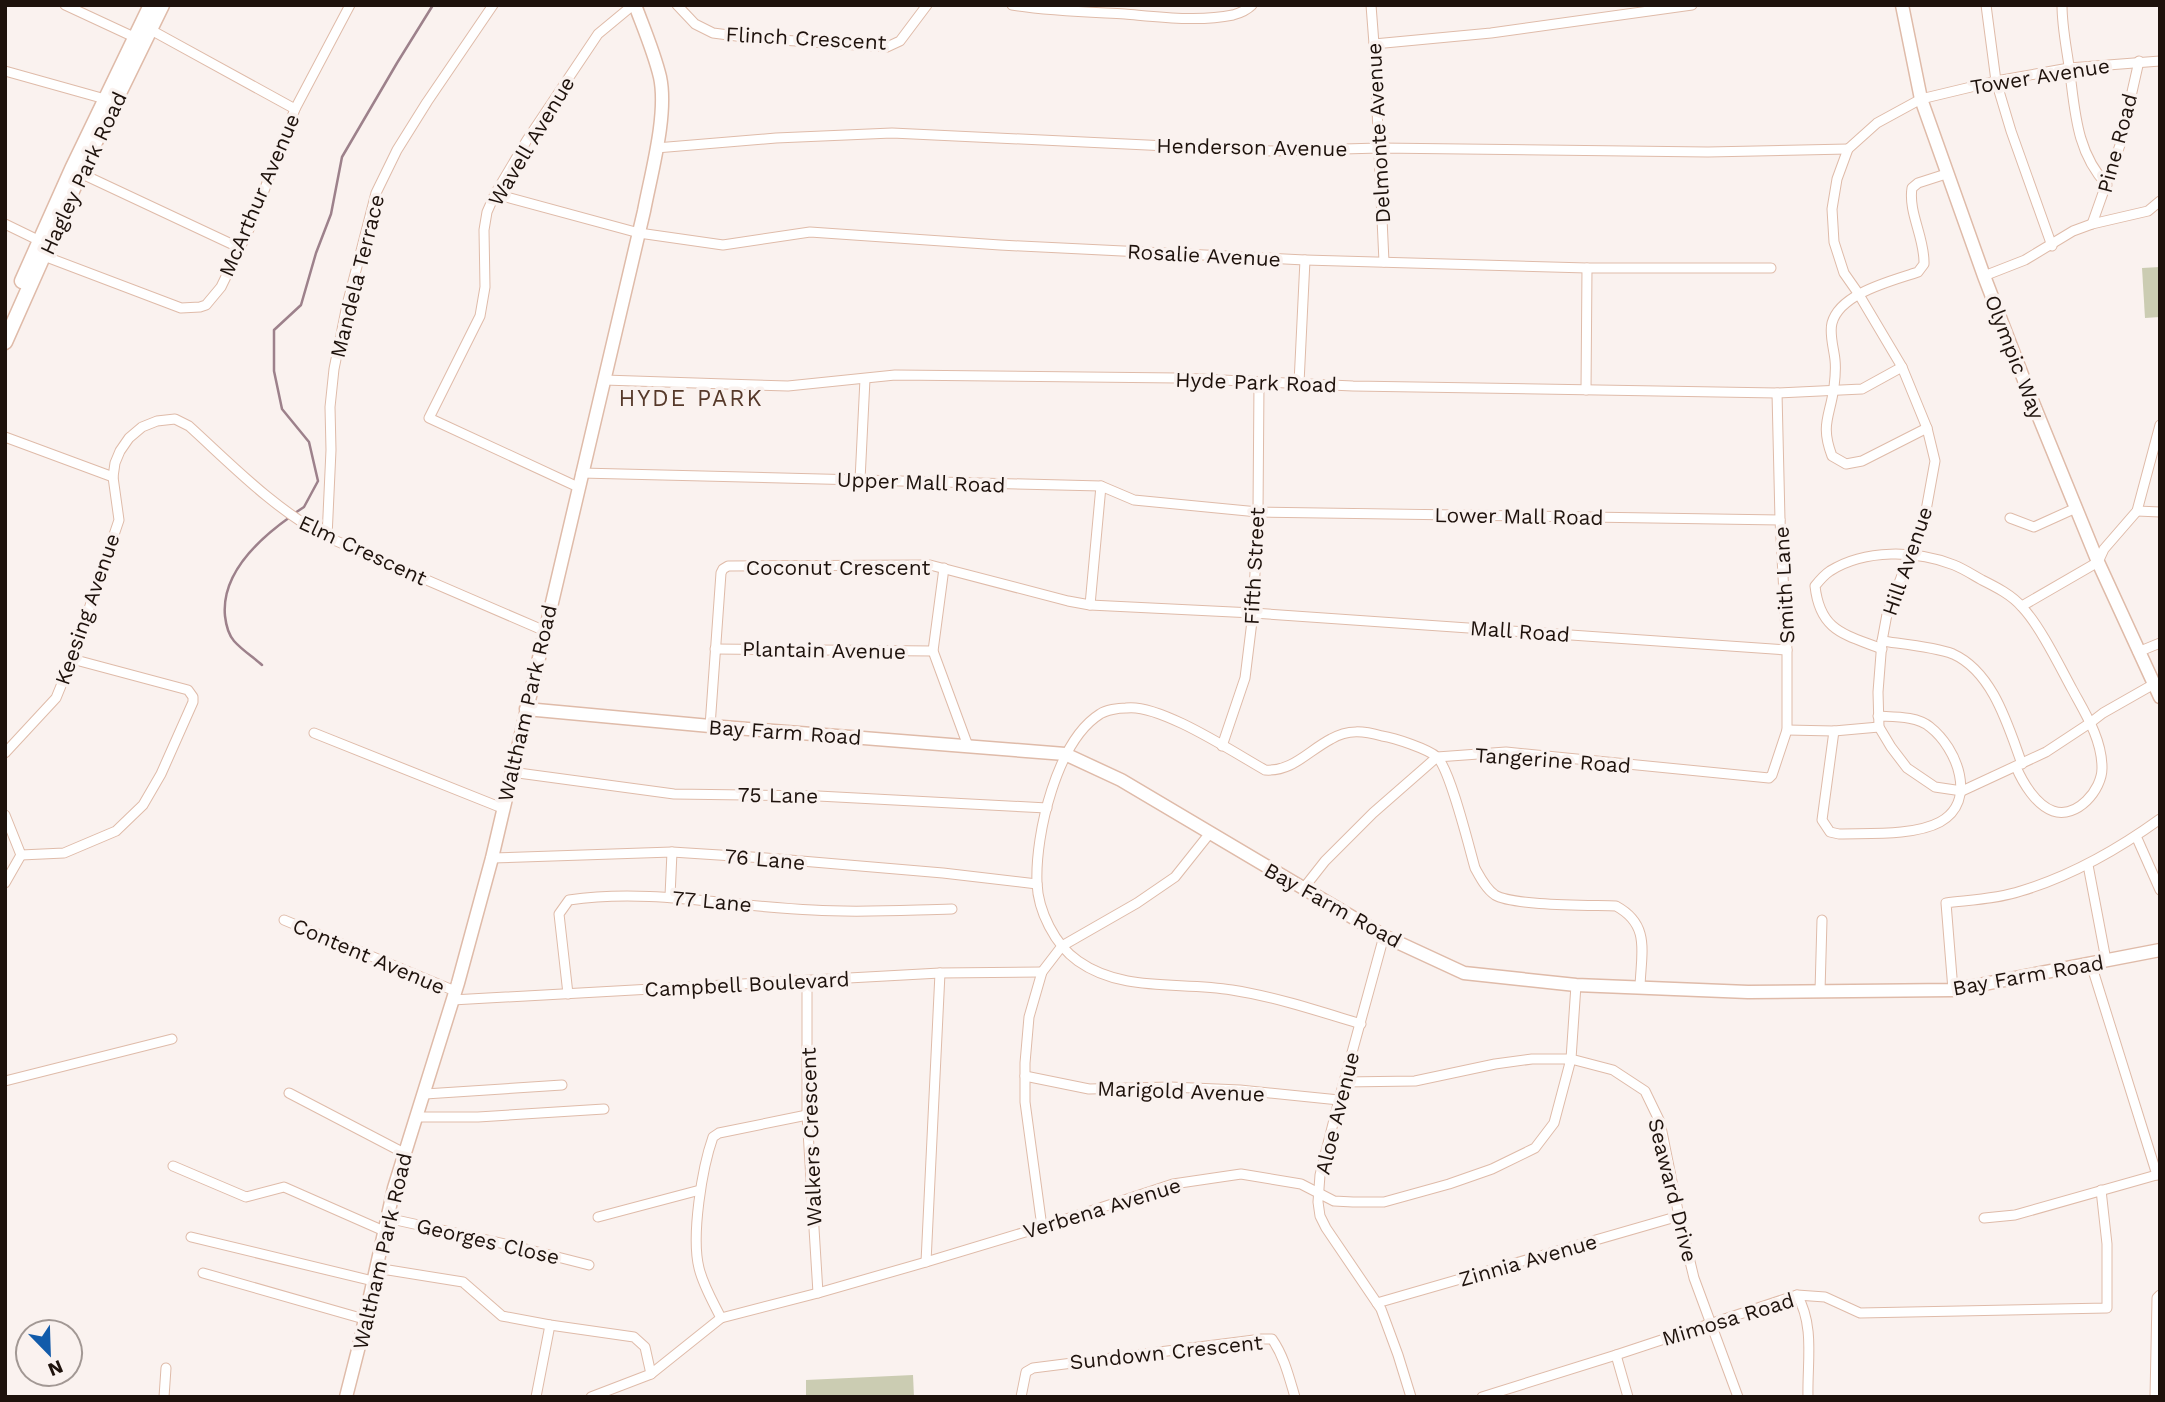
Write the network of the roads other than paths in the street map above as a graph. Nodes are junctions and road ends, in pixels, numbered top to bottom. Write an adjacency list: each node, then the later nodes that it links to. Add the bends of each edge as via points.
1 (65, 5): 17 (street)
2 (150, 5): 17 (main road, Hagley Park Road)
3 (162, 5): 16 (main road, Hagley Park Road)
4 (350, 5): 26 (street, McArthur Avenue)
5 (493, 5): 72 (street, Mandela Terrace, via 397,150 376,193 334,369)
6 (634, 5): 27 (street, Waltham Park Road, via 660,79); 33 (street, Wavell Avenue, via 598,34)
7 (677, 5): 8 (street, Flinch Crescent, via 695,24 713,33 887,47 900,41)
8 (927, 5)
9 (1012, 5): 10 (street, via 1209,18 1235,15)
10 (1252, 5)
11 (1371, 5): 18 (street, Delmonte Avenue)
12 (1692, 5): 18 (street)
13 (1902, 5): 25 (street, Olympic Way)
14 (1986, 5): 23 (street)
15 (2062, 5): 21 (street)
16 (151, 30): 26 (street); 30 (main road, Hagley Park Road)
17 (136, 38): 24 (main road, Hagley Park Road)
18 (1374, 44): 28 (street, Delmonte Avenue)
19 (2139, 61): 20 (street, Tower Avenue); 21 (street, Tower Avenue); 32 (street, Pine Road)
20 (2160, 61)
21 (2069, 68): 23 (street, Tower Avenue); 32 (street, via 2080,136)
22 (5, 71): 24 (street)
23 (1996, 80): 25 (street, Tower Avenue); 39 (street)
24 (105, 99): 38 (main road, Hagley Park Road)
25 (1921, 99): 29 (street, via 1877,122); 31 (street, Olympic Way)
26 (295, 109): 40 (street, McArthur Avenue)
27 (656, 148): 28 (street, Henderson Avenue, via 892,133 1273,151); 37 (street, Waltham Park Road)
28 (1379, 148): 29 (street, Henderson Avenue); 43 (street, Delmonte Avenue)
29 (1848, 149): 47 (street, Hill Avenue, via 1832,209 1834,242 1844,273)
30 (80, 173): 40 (street); 41 (main road, Hagley Park Road)
31 (1946, 174): 46 (street, Olympic Way); 47 (street, via 1912,188 1924,264 1918,272)
32 (2107, 185): 36 (street, Pine Road)
33 (495, 194): 37 (street, Rosalie Avenue); 65 (street, Wavell Avenue, via 484,230 485,287 480,316 429,418)
34 (2160, 201): 36 (street, via 2148,211)
35 (5, 224): 38 (street)
36 (2092, 224): 39 (street)
37 (639, 233): 42 (street, Rosalie Avenue, via 723,245 810,232); 52 (street, Waltham Park Road)
38 (40, 241): 48 (main road, Hagley Park Road)
39 (2052, 246): 46 (street)
40 (240, 248): 41 (street, McArthur Avenue, via 211,300 192,308 181,308)
41 (44, 256): 49 (main road, Hagley Park Road)
42 (1305, 260): 43 (street, Rosalie Avenue); 54 (street)
43 (1384, 262): 44 (street, Rosalie Avenue)
44 (1587, 268): 45 (street, Rosalie Avenue); 55 (street)
45 (1770, 268)
46 (1984, 276): 66 (street, Olympic Way)
47 (1858, 293): 50 (street, Hill Avenue); 56 (street, via 1831,324)
48 (5, 321)
49 (5, 342)
50 (1902, 367): 56 (street, Hyde Park Road, via 1862,389); 59 (street, Hill Avenue)
51 (865, 379): 52 (street, Hyde Park Road, via 788,386); 53 (street, Hyde Park Road, via 895,375); 63 (street)
52 (604, 380): 61 (street, Waltham Park Road)
53 (1259, 383): 54 (street, Hyde Park Road); 68 (street, Fifth Street)
54 (1299, 383): 55 (street, Hyde Park Road)
55 (1586, 390): 57 (street, Hyde Park Road)
56 (1834, 390): 57 (street, Hyde Park Road); 59 (street, via 1825,439 1832,456 1846,464 1862,461)
57 (1777, 393): 71 (street, Smith Lane)
58 (2160, 425): 67 (street)
59 (1927, 428): 73 (street, Hill Avenue, via 1935,461 1925,516)
60 (5, 437): 62 (street)
61 (582, 473): 63 (street, Upper Mall Road); 65 (street, Waltham Park Road)
62 (113, 477): 72 (street, Elm Crescent, via 129,438 142,427 175,419 189,426 275,503); 86 (street, Keesing Avenue, via 119,520)
63 (860, 480): 64 (street, Upper Mall Road)
64 (1101, 486): 68 (street, Upper Mall Road, via 1134,500); 76 (street)
65 (578, 487): 79 (street, Waltham Park Road)
66 (2076, 508): 70 (street, via 2034,527); 74 (street, Olympic Way)
67 (2137, 511): 69 (street); 74 (street)
68 (1258, 512): 71 (street, Lower Mall Road); 78 (street, Fifth Street)
69 (2160, 512)
70 (2010, 518)
71 (1780, 520): 83 (street, Smith Lane)
72 (327, 537): 79 (street, Elm Crescent)
73 (1910, 554): 77 (street, via 1953,565); 81 (street, Hill Avenue, via 1887,614); 81 (street, via 1852,561 1828,572 1815,586 1825,621 1847,635)
74 (2098, 562): 77 (street); 85 (street, Olympic Way)
75 (944, 568): 76 (street, Coconut Crescent); 82 (street, Coconut Crescent, via 728,566 721,573); 84 (street, Coconut Crescent)
76 (1090, 605): 78 (street, Coconut Crescent)
77 (2022, 606): 91 (street)
78 (1253, 612): 83 (street, Mall Road); 98 (street, Fifth Street, via 1245,678)
79 (545, 631): 89 (street, Waltham Park Road)
80 (2160, 643): 85 (street)
81 (1882, 645): 90 (street, Hill Avenue); 102 (street, via 1952,654 1971,665 2000,709)
82 (715, 649): 84 (street, Plantain Avenue); 92 (street, Coconut Crescent)
83 (1787, 650): 94 (street, Smith Lane)
84 (933, 651): 97 (street, Coconut Crescent)
85 (2138, 652): 87 (street, Olympic Way)
86 (72, 659): 99 (street, Keesing Avenue, via 55,698); 113 (street, via 188,690 193,702 143,805 116,831 64,853)
87 (2154, 684): 88 (street, Olympic Way); 91 (street)
88 (2160, 697)
89 (526, 709): 92 (street, Bay Farm Road); 103 (street, Waltham Park Road)
90 (1878, 716): 93 (street, Hill Avenue); 105 (street, via 1928,725 1945,743 1961,775)
91 (2090, 723): 102 (street); 102 (street, via 2102,768 2099,787 2085,802 2065,813 2052,811 2038,801)
92 (710, 726): 97 (street, Bay Farm Road)
93 (1879, 727): 95 (street); 105 (street, Hill Avenue, via 1907,768 1935,787)
94 (1787, 730): 95 (street); 104 (street, Smith Lane)
95 (1834, 731): 105 (street, via 1822,820 1830,832 1929,827 1954,809)
96 (314, 733): 106 (street)
97 (968, 746): 100 (street, Bay Farm Road)
98 (1222, 746): 100 (street, via 1160,712 1128,707 1102,713); 101 (street, via 1265,770 1277,771 1351,731 1397,739)
99 (5, 753)
100 (1065, 754): 107 (street); 110 (street, Bay Farm Road, via 1121,780)
101 (1437, 757): 104 (street, Tangerine Road, via 1506,752); 118 (street, via 1373,813); 133 (street, via 1482,880 1496,895 1518,902 1616,906 1627,912 1642,934)
102 (2019, 765): 105 (street)
103 (511, 772): 106 (street, Waltham Park Road); 107 (street, 75 Lane, via 674,794)
104 (1772, 775)
105 (1962, 791)
106 (502, 807): 114 (street, Waltham Park Road)
107 (1046, 808): 117 (street)
108 (5, 815): 113 (street)
109 (2160, 819): 111 (street)
110 (1210, 833): 118 (street, Bay Farm Road); 125 (street, via 1175,877)
111 (2136, 836): 115 (street); 119 (street)
112 (672, 852): 114 (street, 76 Lane); 117 (street, 76 Lane); 120 (street)
113 (21, 855): 116 (street)
114 (492, 858): 137 (street, Waltham Park Road)
115 (2088, 865): 127 (street); 134 (street, via 2019,892 1946,903)
116 (5, 883)
117 (1037, 884): 125 (street, via 1041,907)
118 (1303, 889): 124 (street, Bay Farm Road)
119 (2160, 890)
120 (670, 896): 121 (street, 77 Lane, via 813,911); 136 (street, 77 Lane, via 569,900 559,914)
121 (952, 909)
122 (284, 920): 137 (street, Content Avenue)
123 (1822, 920): 135 (street)
124 (1384, 936): 132 (street, Bay Farm Road, via 1464,972); 138 (street, Aloe Avenue)
125 (1062, 946): 129 (street); 138 (street, via 1080,962 1110,977 1233,990)
126 (2160, 950): 127 (street, Bay Farm Road)
127 (2106, 960): 128 (street, Bay Farm Road)
128 (2091, 964): 134 (street, Bay Farm Road); 153 (street)
129 (1042, 972): 130 (street, Campbell Boulevard); 141 (street, via 1029,1017)
130 (940, 973): 131 (street, Campbell Boulevard); 163 (street)
131 (807, 980): 136 (street, Campbell Boulevard); 149 (street, Walkers Crescent)
132 (1576, 985): 133 (street, Bay Farm Road); 140 (street)
133 (1640, 987): 135 (street, Bay Farm Road)
134 (1953, 990): 135 (street, Bay Farm Road)
135 (1820, 992)
136 (568, 994): 137 (street, Campbell Boulevard)
137 (454, 996): 146 (street, Waltham Park Road)
138 (1360, 1024): 143 (street, Aloe Avenue)
139 (172, 1039): 142 (street)
140 (1571, 1059): 143 (street, Seaward Drive, via 1495,1064 1415,1081); 156 (street, Verbena Avenue, via 1554,1123 1535,1148 1492,1169 1384,1202 1334,1201); 157 (street, Seaward Drive, via 1613,1070 1645,1091 1660,1122)
141 (1025, 1076): 147 (street, Marigold Avenue, via 1089,1088 1205,1088); 161 (street)
142 (5, 1080)
143 (1344, 1082): 147 (street, Aloe Avenue)
144 (562, 1085): 146 (street)
145 (289, 1093): 151 (street)
146 (425, 1094): 150 (street, Waltham Park Road)
147 (1339, 1100): 156 (street, Aloe Avenue)
148 (604, 1109): 150 (street)
149 (807, 1115): 154 (street, via 713,1137); 167 (street, Walkers Crescent)
150 (417, 1117): 151 (street, Waltham Park Road)
151 (404, 1153): 160 (street, Waltham Park Road)
152 (173, 1166): 160 (street, Georges Close, via 246,1196 284,1187)
153 (2158, 1174): 155 (street)
154 (701, 1189): 158 (street); 171 (street, via 696,1253)
155 (2101, 1190): 159 (street, via 2015,1215); 168 (street, Mimosa Road, via 2107,1244 2109,1306 2105,1308 1860,1313 1825,1297)
156 (1318, 1192): 161 (street, Verbena Avenue, via 1301,1184 1241,1174 1173,1184); 170 (street, Aloe Avenue, via 1326,1228)
157 (1679, 1216): 170 (street, Zinnia Avenue); 173 (street, Seaward Drive, via 1694,1278)
158 (598, 1217)
159 (1984, 1218)
160 (386, 1224): 164 (street, Georges Close, via 514,1246); 166 (street, Waltham Park Road)
161 (1042, 1227): 163 (street, Verbena Avenue)
162 (191, 1237): 166 (street)
163 (926, 1262): 167 (street, Verbena Avenue)
164 (589, 1265)
165 (203, 1273): 172 (street)
166 (374, 1275): 172 (street, Waltham Park Road); 174 (street, via 463,1282 502,1316)
167 (818, 1293): 171 (street, Verbena Avenue)
168 (1797, 1295): 173 (street, Mimosa Road); 188 (street, via 1808,1324)
169 (2160, 1295): 189 (street)
170 (1377, 1303): 184 (street, Aloe Avenue)
171 (720, 1318): 177 (street, Verbena Avenue)
172 (364, 1319): 179 (street, Waltham Park Road)
173 (1712, 1323): 175 (street, Mimosa Road); 187 (street, Seaward Drive)
174 (550, 1325): 177 (street, via 639,1339); 180 (street)
175 (1616, 1355): 185 (street, Mimosa Road); 186 (street)
176 (166, 1368): 178 (street)
177 (651, 1374): 181 (street, Verbena Avenue)
178 (164, 1397)
179 (346, 1397)
180 (536, 1397)
181 (591, 1397)
182 (1021, 1397): 183 (street, Sundown Crescent, via 1026,1372 1033,1368 1272,1339)
183 (1295, 1397)
184 (1411, 1397)
185 (1482, 1397)
186 (1628, 1397)
187 (1738, 1397)
188 (1808, 1397)
189 (2155, 1397)

